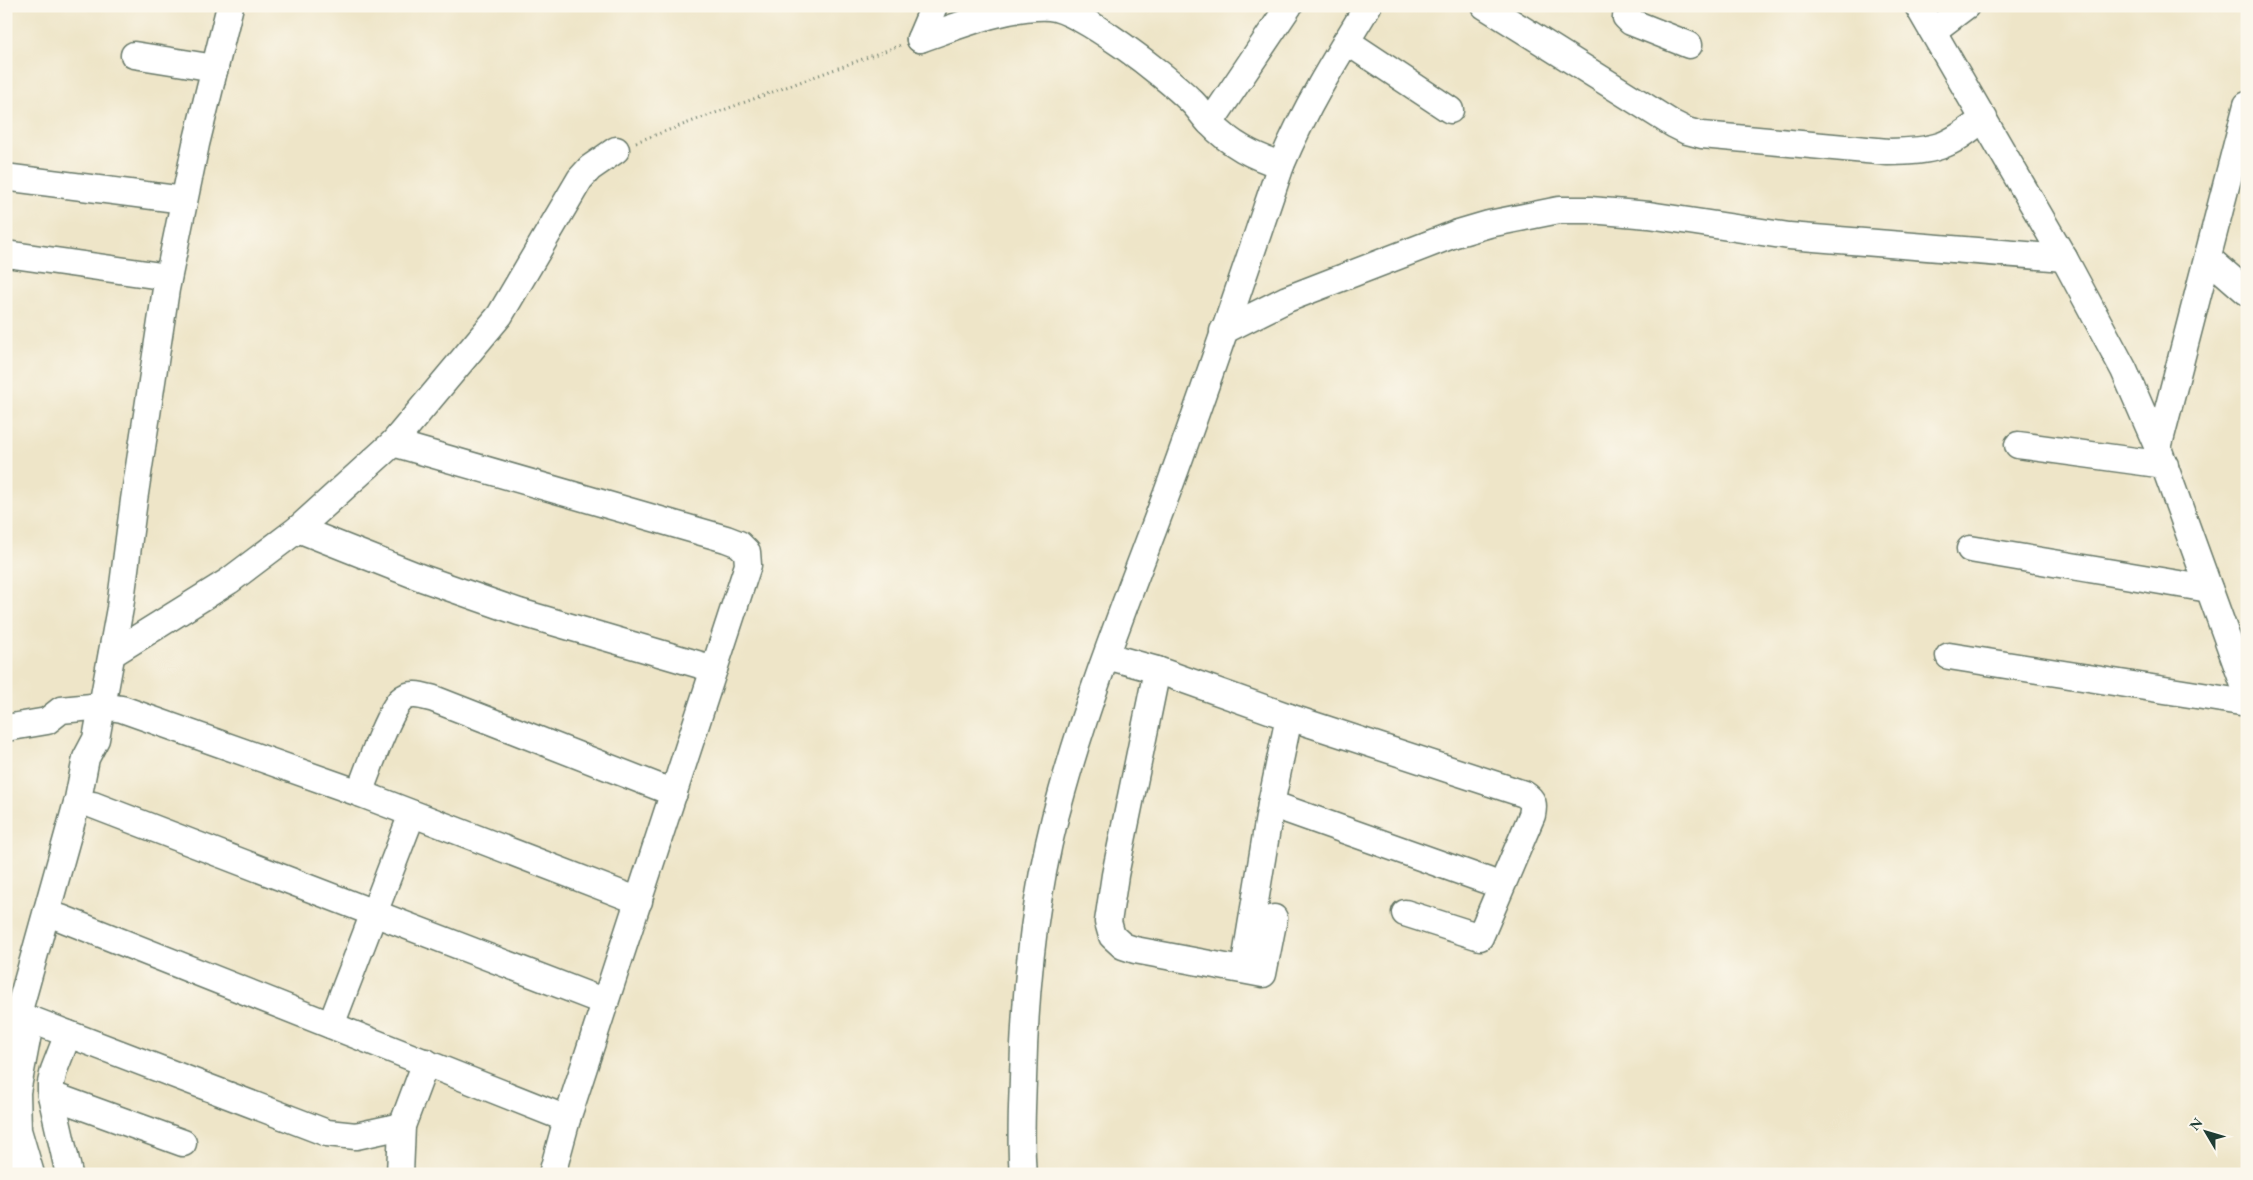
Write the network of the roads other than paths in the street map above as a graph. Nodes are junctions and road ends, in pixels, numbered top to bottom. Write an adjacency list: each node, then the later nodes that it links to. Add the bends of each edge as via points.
1 (934, 6): 9 (street, via 920,39 980,19 1029,8)
2 (1288, 6): 18 (street)
3 (1368, 6): 11 (street)
4 (1485, 6): 17 (street, via 1673,124 1702,135 1904,152 1943,146 1958,139)
5 (1629, 6): 12 (street, via 1626,17 1631,22)
6 (1918, 6): 10 (street)
7 (1966, 6): 10 (street)
8 (229, 7): 14 (street)
9 (1073, 9): 18 (street, via 1185,95)
10 (1933, 31): 17 (street)
11 (1346, 41): 16 (street); 20 (street, via 1310,103)
12 (1689, 45)
13 (134, 55): 14 (street)
14 (215, 68): 22 (street)
15 (2247, 105): 25 (street)
16 (1450, 110)
17 (1984, 118): 24 (street)
18 (1210, 123): 20 (street, via 1246,152)
19 (616, 150): 29 (street, via 580,179 500,315)
20 (1280, 169): 28 (street)
21 (12, 178): 22 (street)
22 (184, 200): 26 (street)
23 (6, 254): 26 (street)
24 (2064, 258): 28 (street, via 1789,236 1649,215 1559,210 1455,234 1287,299); 31 (street, via 2124,370)
25 (2208, 258): 27 (street); 31 (street)
26 (167, 283): 35 (street)
27 (2247, 292)
28 (1223, 331): 36 (street)
29 (393, 443): 32 (street); 38 (street, via 739,544 747,552 748,564)
30 (2018, 445): 31 (street)
31 (2162, 457): 34 (street)
32 (298, 529): 35 (street, via 229,581); 38 (street, via 510,609)
33 (1970, 549): 34 (street)
34 (2209, 589): 40 (street)
35 (112, 654): 42 (street)
36 (1107, 656): 39 (street); 77 (street, via 1061,793 1041,880 1030,956 1023,1043)
37 (1950, 656): 41 (street)
38 (714, 669): 49 (street)
39 (1157, 670): 45 (street); 59 (street, via 1115,875 1108,922 1112,936 1123,946 1135,950)
40 (2247, 693)
41 (2247, 703)
42 (102, 706): 43 (street); 47 (street); 48 (street, via 122,709)
43 (61, 710): 44 (street, via 51,702); 46 (street, via 47,721)
44 (6, 711)
45 (1289, 717): 50 (street); 56 (street, via 1532,799 1532,815 1480,937)
46 (6, 728)
47 (96, 739): 51 (street, via 103,761); 64 (street, via 86,758 78,799)
48 (359, 793): 49 (street, via 393,711 402,699 416,694); 52 (street)
49 (674, 793): 54 (street)
50 (1272, 804): 53 (street); 59 (street)
51 (93, 805): 55 (street); 57 (street)
52 (412, 814): 54 (street); 55 (street)
53 (1488, 881)
54 (639, 901): 60 (street)
55 (373, 913): 60 (street); 62 (street)
56 (1405, 914)
57 (61, 918): 61 (street); 62 (street)
58 (1274, 918): 59 (street, via 1263,974)
59 (1244, 969)
60 (606, 1002): 68 (street)
61 (32, 1020): 63 (street); 67 (street)
62 (331, 1025): 65 (street)
63 (68, 1034): 66 (street, via 54,1070); 69 (street, via 328,1133 356,1136)
64 (6, 1058)
65 (426, 1062): 68 (street); 69 (street)
66 (51, 1095): 70 (street); 74 (street)
67 (12, 1110): 73 (street)
68 (568, 1119): 76 (street)
69 (402, 1126): 75 (street)
70 (183, 1143)
71 (6, 1154): 72 (street)
72 (11, 1174)
73 (31, 1174)
74 (69, 1174)
75 (400, 1174)
76 (552, 1174)
77 (1023, 1174)

